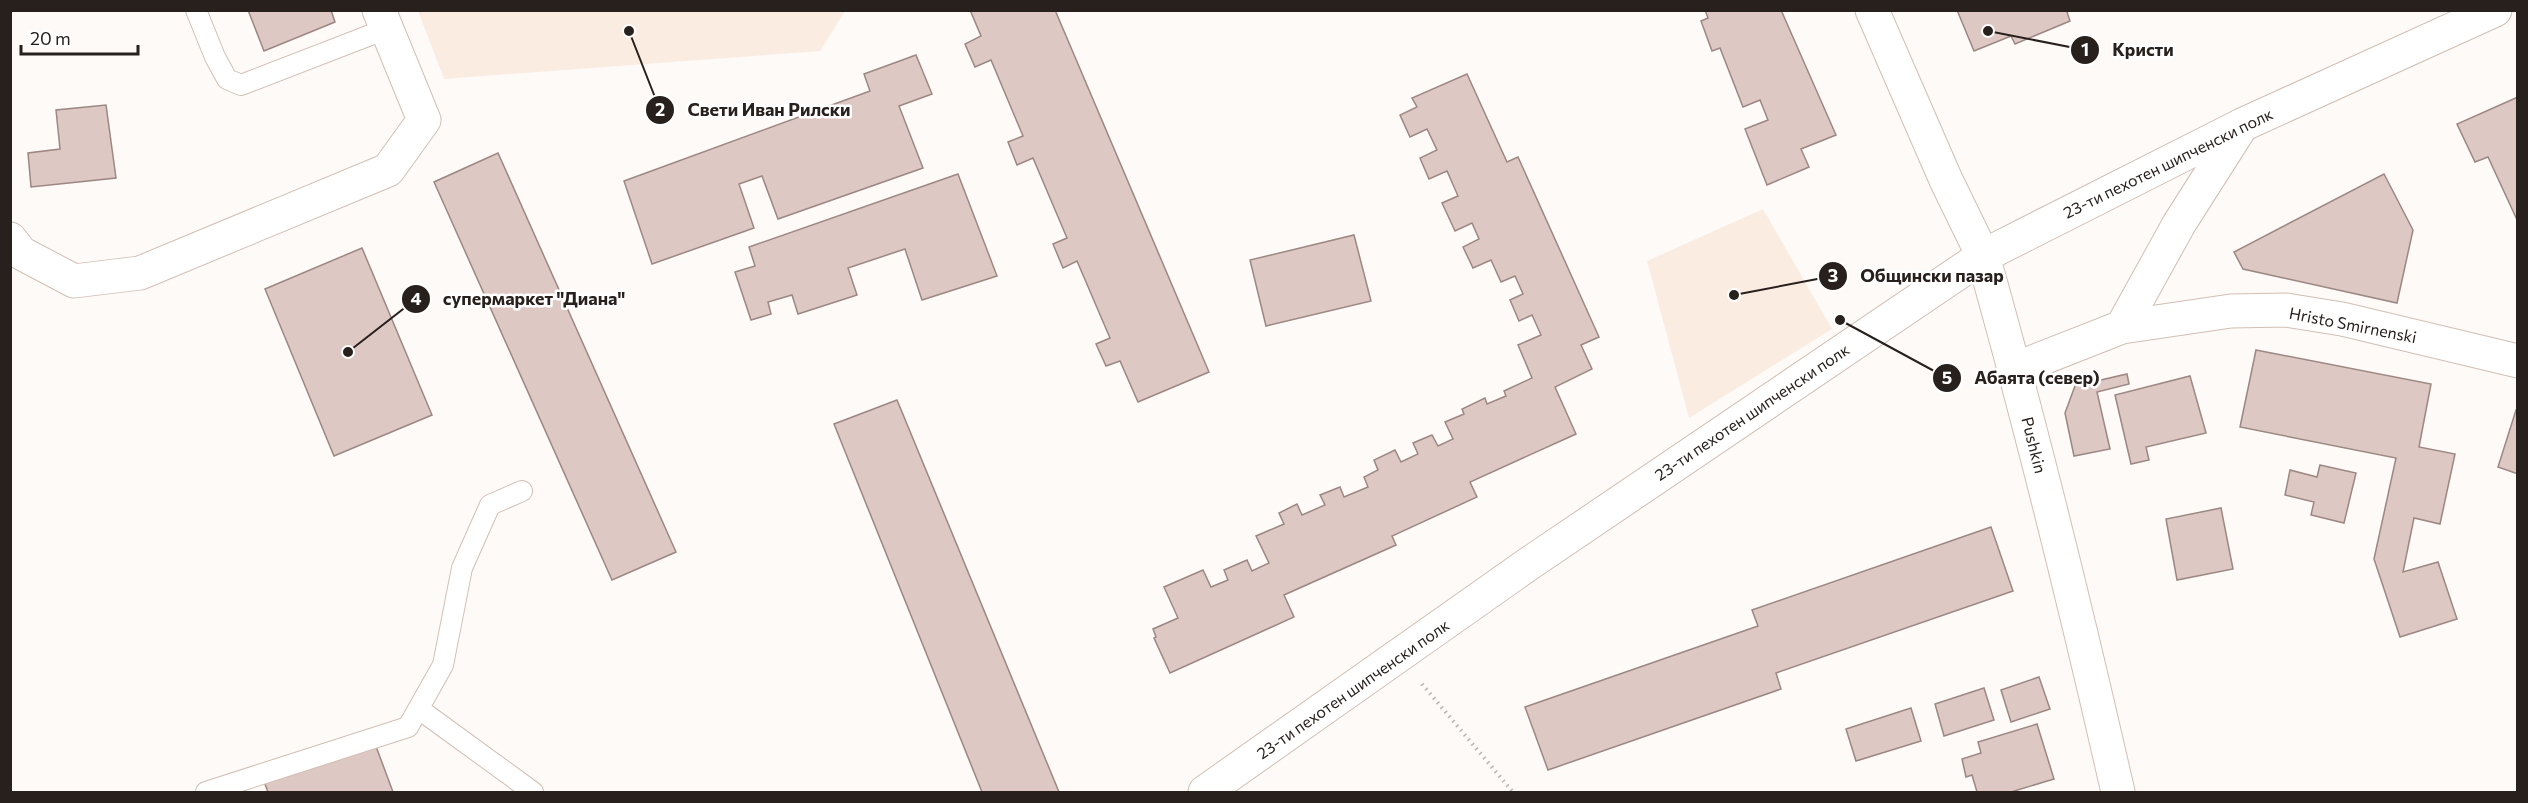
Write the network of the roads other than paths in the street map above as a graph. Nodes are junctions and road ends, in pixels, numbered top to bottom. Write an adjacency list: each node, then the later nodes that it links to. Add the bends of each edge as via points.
1 (196, 10): 4 (lane, via 227,79 241,85)
2 (1872, 10): 7 (street, Pushkin)
3 (2495, 10): 5 (street, 23-ти пехотен шипченски полк)
4 (382, 20): 6 (street, via 424,120 388,170 140,273 74,281 21,253)
5 (2242, 125): 7 (street, 23-ти пехотен шипченски полк); 8 (street, via 2179,224)
6 (10, 239)
7 (1983, 256): 10 (street, Pushkin); 15 (street, 23-ти пехотен шипченски полк, via 1527,565)
8 (2122, 327): 9 (street, Hristo Smirnenski, via 2231,311 2286,310); 10 (street, Hristo Smirnenski)
9 (2517, 361)
10 (2015, 369): 16 (street, Pushkin)
11 (522, 491): 12 (lane, via 490,505 462,568 443,665)
12 (419, 709): 13 (lane, via 408,727); 14 (lane)
13 (206, 792)
14 (533, 792)
15 (1205, 792)
16 (2118, 792)

